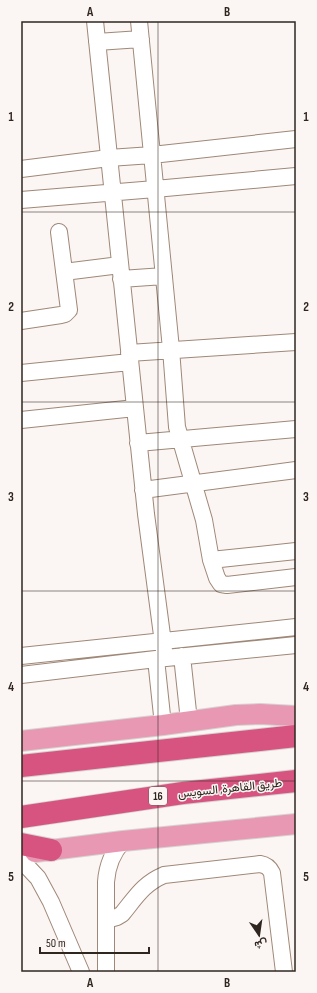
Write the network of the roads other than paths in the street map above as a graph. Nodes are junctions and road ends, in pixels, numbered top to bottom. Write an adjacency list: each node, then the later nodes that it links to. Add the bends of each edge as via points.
1 (95, 21): 4 (street)
2 (139, 21): 3 (street)
3 (141, 39): 4 (street); 6 (street)
4 (97, 42): 7 (street)
5 (296, 139): 6 (street)
6 (152, 155): 7 (street); 10 (street)
7 (109, 158): 8 (street); 11 (street)
8 (21, 169)
9 (296, 176): 10 (street)
10 (155, 189): 11 (street); 16 (street)
11 (112, 192): 12 (street); 15 (street)
12 (21, 200)
13 (60, 232): 14 (street)
14 (64, 272): 15 (street); 17 (street, via 68,312)
15 (121, 272): 16 (street); 20 (street)
16 (164, 276): 19 (street)
17 (21, 321)
18 (296, 342): 19 (street)
19 (171, 349): 20 (street); 25 (street)
20 (130, 357): 21 (street); 22 (street)
21 (21, 373)
22 (135, 408): 23 (street); 26 (street)
23 (21, 420)
24 (296, 429): 25 (street)
25 (180, 439): 26 (street); 28 (street)
26 (138, 443): 29 (street)
27 (296, 470): 28 (street)
28 (193, 483): 29 (street); 31 (street, via 204,520)
29 (143, 490): 34 (street)
30 (296, 551): 31 (street)
31 (211, 560): 32 (street, via 221,584)
32 (296, 577)
33 (296, 627): 34 (street)
34 (162, 642): 36 (street); 38 (street)
35 (296, 645): 37 (street)
36 (21, 656)
37 (182, 656): 38 (street); 41 (street)
38 (160, 659): 39 (street); 42 (street)
39 (21, 675)
40 (296, 716): 41 (main road, via 236,715)
41 (189, 721): 42 (main road)
42 (164, 725): 44 (main road)
43 (296, 736): 45 (highway)
44 (21, 741)
45 (21, 766)
46 (296, 781): 47 (highway, طريق القاهرة, السويس / 16, via 183,792)
47 (21, 817)
48 (296, 824): 49 (main road)
49 (123, 841): 51 (main road); 54 (street, via 109,862)
50 (21, 844): 51 (highway)
51 (51, 850): 52 (main road)
52 (21, 853)
53 (21, 860): 55 (street, via 38,878 51,902)
54 (106, 920): 56 (street); 57 (street, via 122,914 146,885 164,875 264,865 272,873)
55 (81, 972)
56 (106, 972)
57 (284, 972)

